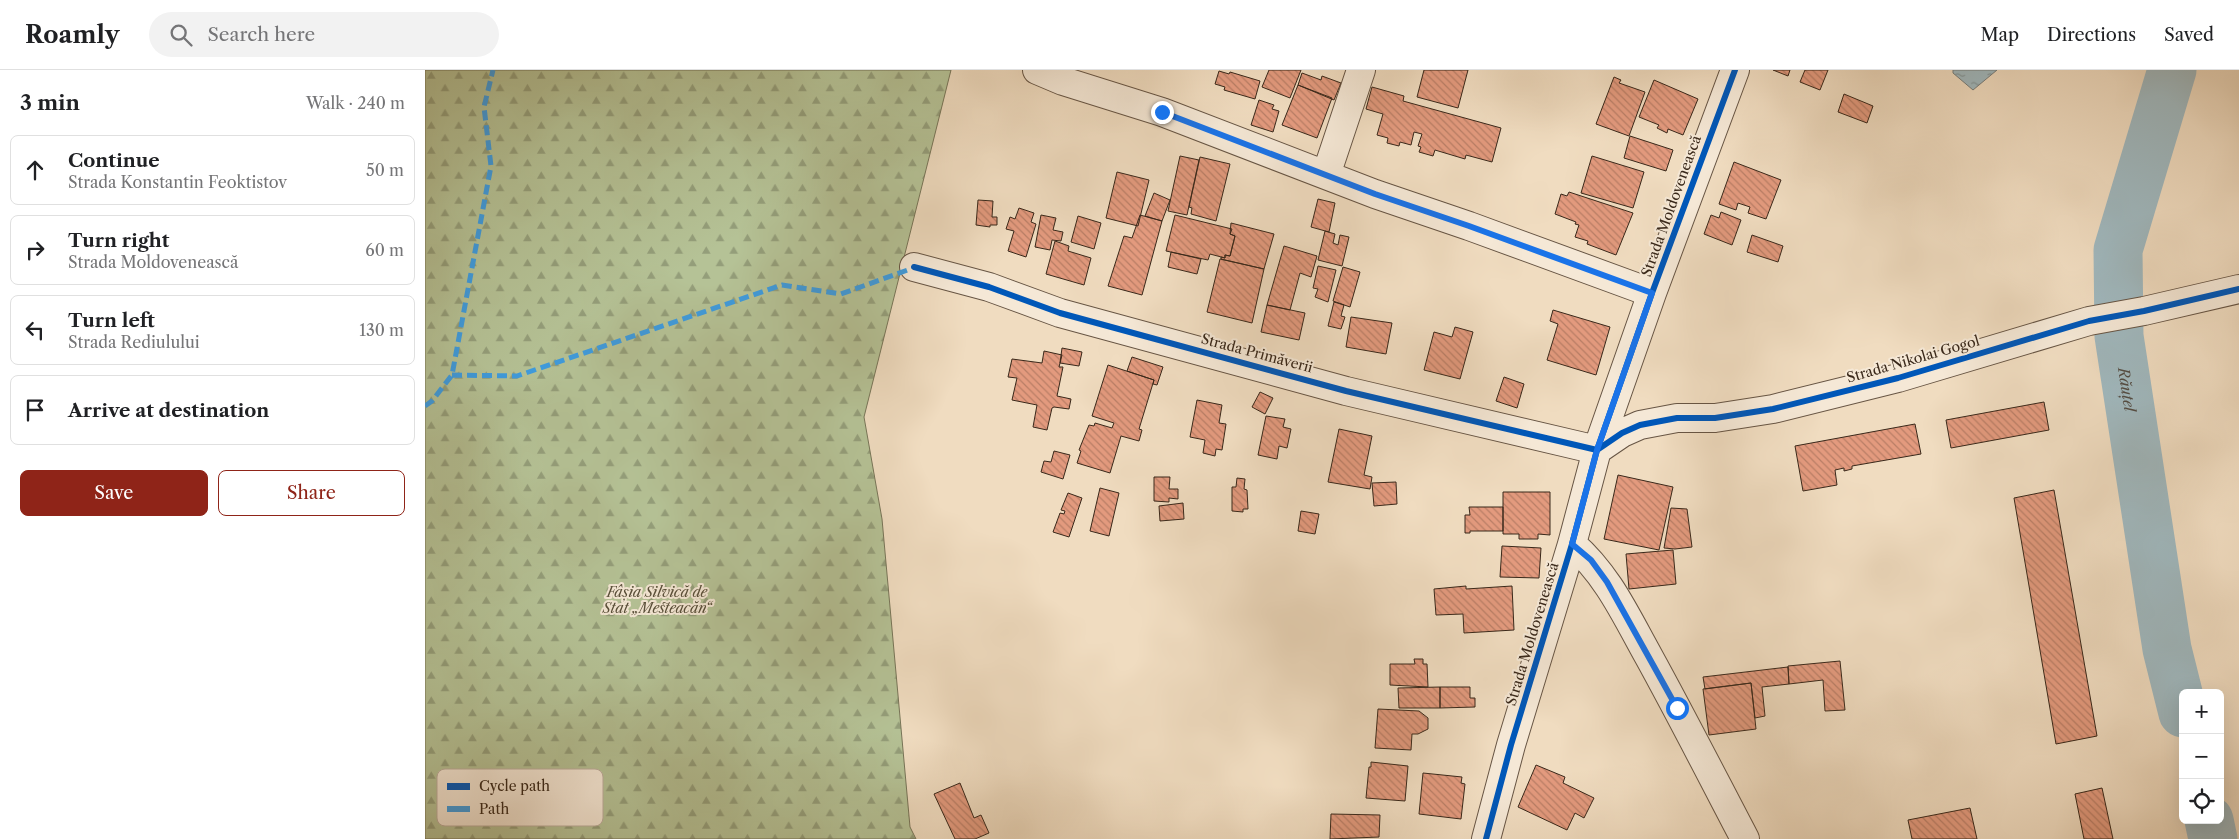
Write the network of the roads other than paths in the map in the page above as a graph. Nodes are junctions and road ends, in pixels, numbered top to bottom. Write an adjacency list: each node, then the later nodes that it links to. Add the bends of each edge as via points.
1 (1037, 70): 4 (street, via 1162,112)
2 (1361, 70): 4 (street)
3 (1735, 70): 7 (street, Strada Moldovenească)
4 (1326, 175): 7 (street)
5 (914, 267): 8 (street, Strada Primăverii, via 989,287 1060,312 1327,385)
6 (2239, 288): 8 (street, Strada Nikolai Gogol, via 2089,321 1898,378 1773,409 1715,418 1677,418 1640,425 1621,433)
7 (1652, 293): 8 (street, Strada Moldovenească)
8 (1597, 450): 9 (street, Strada Moldovenească)
9 (1572, 544): 10 (street, Strada Moldovenească); 11 (street, via 1591,560 1607,582)
10 (1486, 839)
11 (1745, 839)

